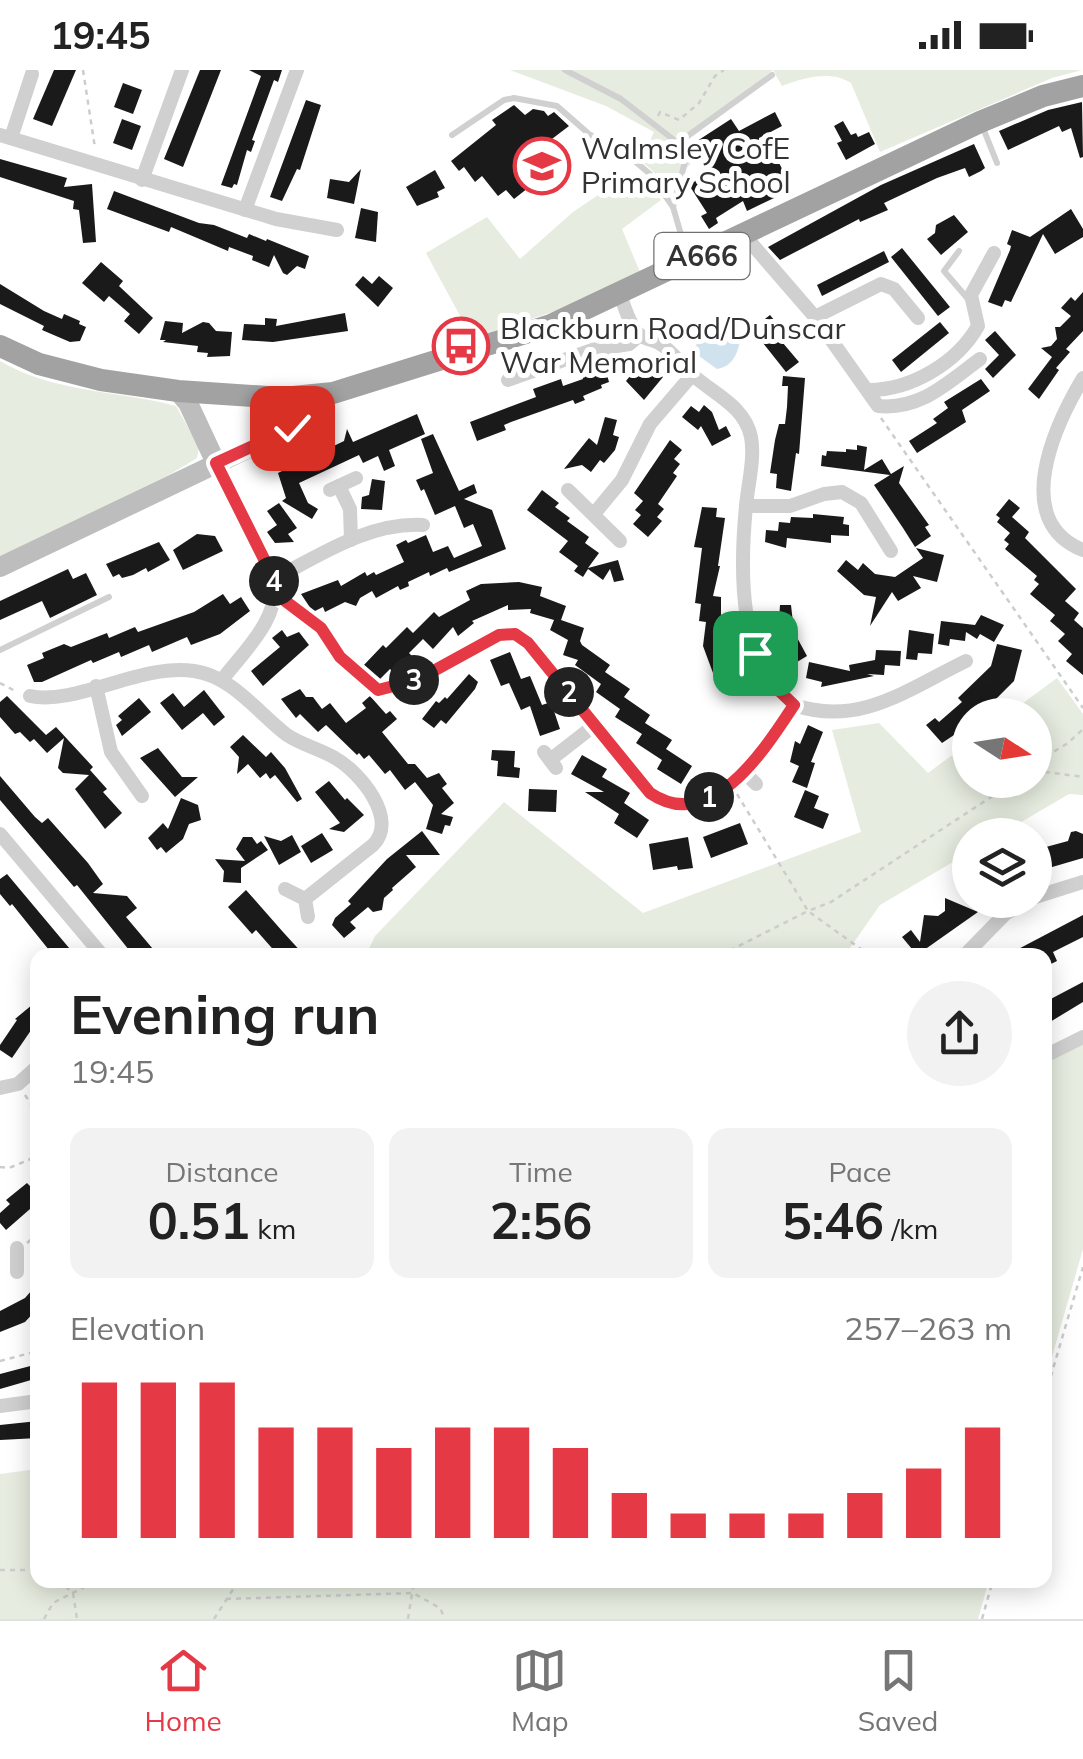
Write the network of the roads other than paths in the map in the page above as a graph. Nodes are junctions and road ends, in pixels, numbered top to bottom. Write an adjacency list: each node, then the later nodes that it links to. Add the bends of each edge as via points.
1 (182, 70): 12 (street)
2 (565, 70): 10 (lane)
3 (772, 75): 10 (lane)
4 (27, 78): 9 (street)
5 (298, 80): 14 (street)
6 (1083, 86): 7 (highway, A666)
7 (980, 122): 11 (lane); 16 (highway, A666)
8 (452, 135): 13 (lane, via 504,100 557,106 650,174)
9 (5, 137): 12 (street)
10 (678, 143): 13 (lane, via 685,162)
11 (998, 163)
12 (142, 180): 14 (street)
13 (674, 207): 19 (lane)
14 (245, 210): 15 (street)
15 (337, 230)
16 (746, 236): 19 (highway, A666); 22 (street)
17 (959, 251): 21 (lane, via 944,271)
18 (994, 253): 21 (street, via 973,287)
19 (691, 260): 20 (highway, A666)
20 (620, 295): 24 (street); 32 (highway, A666, via 551,325 367,385)
21 (972, 304): 30 (street, via 978,326 949,358 902,387)
22 (815, 317): 23 (street, via 880,284 894,288); 30 (street)
23 (918, 318)
24 (640, 335): 27 (street, via 663,345); 29 (street)
25 (0, 346): 31 (highway, A666, via 70,374)
26 (980, 359): 30 (street, via 922,400 878,406)
27 (692, 375): 38 (street, via 746,424 752,450); 39 (street, via 650,424 622,480)
28 (1083, 378): 44 (street, via 1056,429 1044,498 1047,521)
29 (508, 380)
30 (869, 390)
31 (178, 391): 33 (highway, A666); 35 (main road)
32 (309, 396): 33 (highway, A666); 34 (main road, via 298,423)
33 (283, 398): 34 (main road)
34 (276, 434): 35 (main road)
35 (216, 463): 45 (main road); 46 (street)
36 (356, 478): 41 (street, via 335,488 350,509)
37 (568, 490): 39 (street)
38 (746, 506): 43 (street, via 790,506 842,492 860,503); 54 (street, via 742,575 755,653)
39 (594, 514): 42 (street)
40 (423, 524): 41 (street)
41 (351, 540): 46 (street)
42 (620, 541)
43 (883, 546)
44 (1083, 550)
45 (0, 567)
46 (275, 586): 50 (street, via 268,618)
47 (109, 598): 48 (lane)
48 (0, 650)
49 (966, 661): 54 (street, via 860,711 826,713)
50 (222, 680): 52 (street, via 177,670); 64 (street, via 288,736 342,762 378,808 378,839)
51 (417, 680): 55 (street, via 499,635 515,634)
52 (96, 686): 53 (street, via 50,706); 59 (street, via 111,752)
53 (30, 696)
54 (794, 705): 57 (street)
55 (595, 725): 56 (street); 57 (street, via 660,800 700,802)
56 (550, 760)
57 (744, 772): 58 (street)
58 (756, 784)
59 (131, 791)
60 (0, 834): 67 (street)
61 (1083, 882): 63 (street)
62 (285, 889): 64 (street)
63 (1052, 892)
64 (305, 899): 65 (street)
65 (308, 917)
66 (1001, 918): 68 (street)
67 (96, 948)
68 (972, 948)
69 (1083, 1037): 70 (street)
70 (1052, 1052)
71 (30, 1073): 72 (street)
72 (0, 1088)
73 (17, 1248): 74 (street, via 17,1268)
74 (0, 1270)
75 (30, 1402): 76 (street)
76 (0, 1406)

